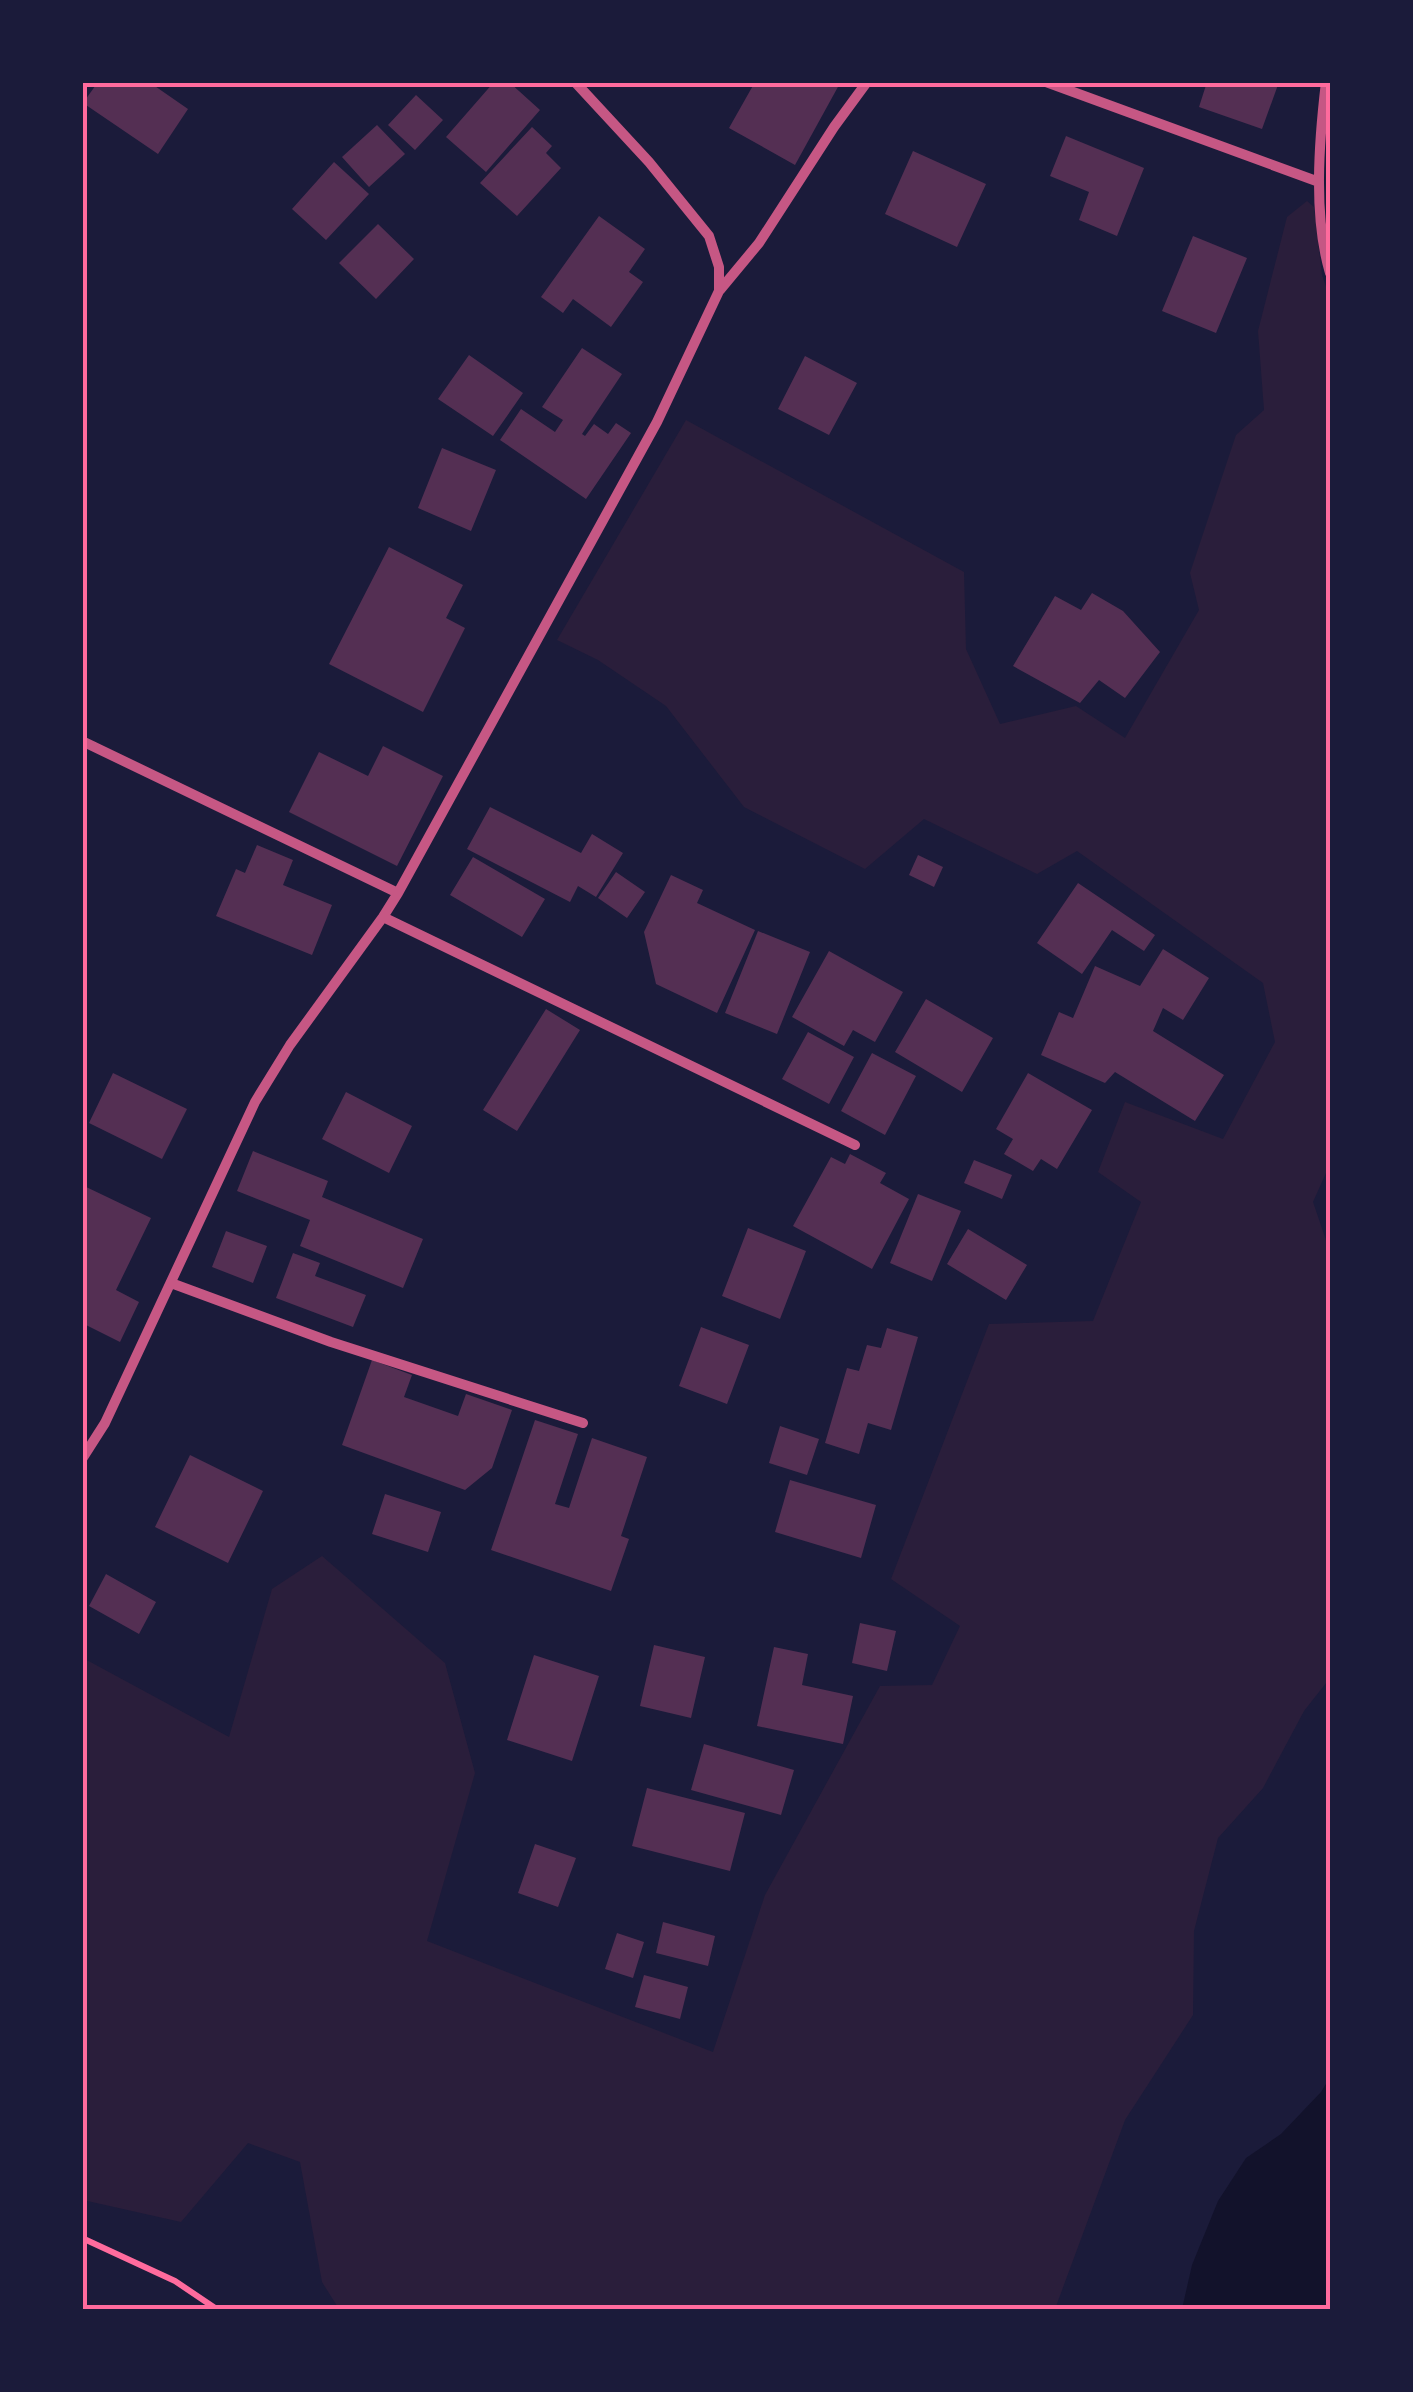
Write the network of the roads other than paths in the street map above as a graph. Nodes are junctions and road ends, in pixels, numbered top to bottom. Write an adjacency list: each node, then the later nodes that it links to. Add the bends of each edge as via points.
1 (576, 82): 7 (street, via 709,236)
2 (866, 82): 7 (street)
3 (1046, 82): 5 (street)
4 (1326, 82): 5 (street)
5 (1319, 182): 6 (street)
6 (1330, 272)
7 (719, 291): 9 (street, via 657,422)
8 (82, 741): 9 (street)
9 (398, 894): 10 (street)
10 (383, 917): 11 (street); 12 (street, via 255,1102)
11 (855, 1146)
12 (171, 1283): 13 (street); 14 (street)
13 (583, 1423)
14 (82, 1458)

